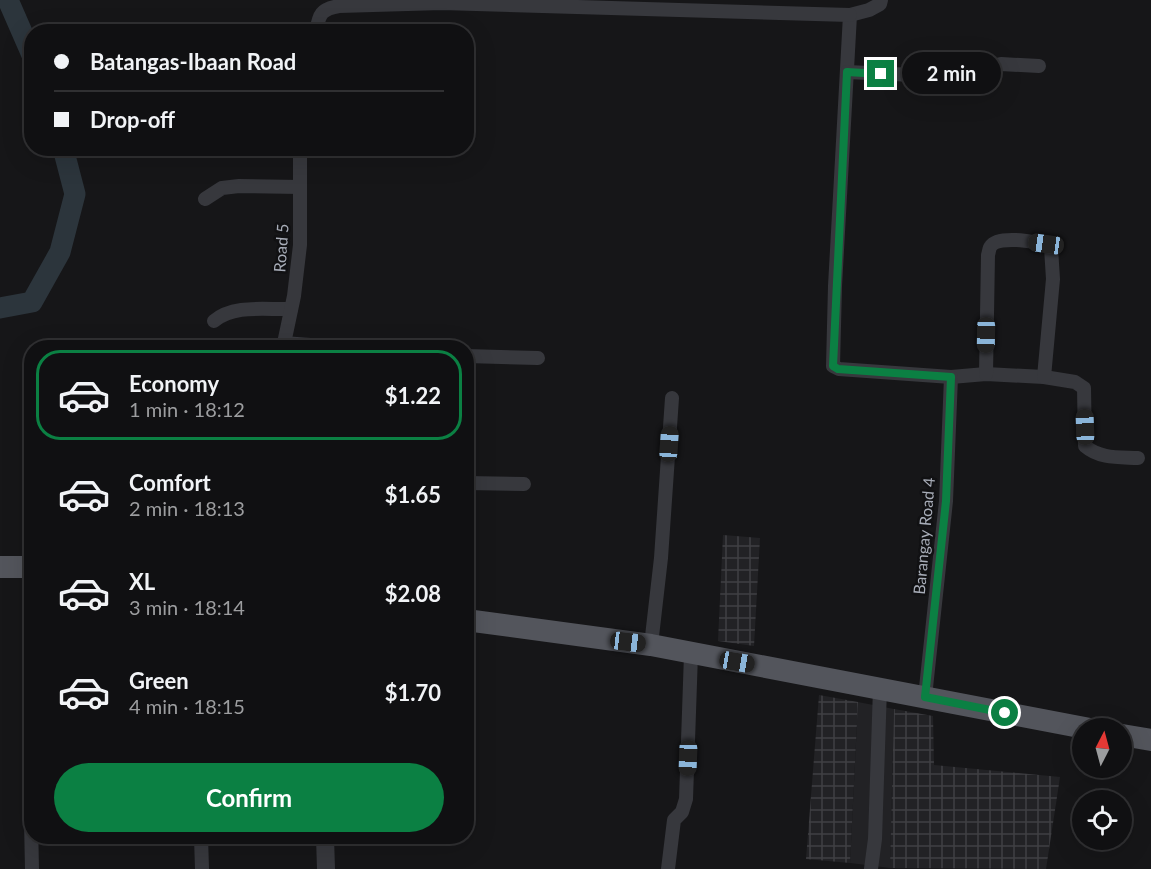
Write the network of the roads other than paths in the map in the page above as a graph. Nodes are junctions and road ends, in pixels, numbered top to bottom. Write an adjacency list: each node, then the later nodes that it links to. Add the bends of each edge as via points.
1 (881, 0): 3 (street, via 869,10)
2 (350, 3): 3 (street); 4 (street, via 322,11)
3 (850, 15): 6 (street)
4 (317, 24)
5 (1039, 66): 6 (street, via 1001,64 972,73 914,75)
6 (847, 72): 16 (street, via 833,366)
7 (300, 156): 8 (street, Road 5)
8 (300, 187): 9 (street, via 222,188); 10 (street, Road 5, via 300,245)
9 (205, 199)
10 (291, 309): 11 (street, via 233,310); 12 (street, Road 5)
11 (214, 321)
12 (284, 340)
13 (474, 356): 14 (street)
14 (538, 358)
15 (986, 374): 16 (street); 17 (street); 17 (street, via 988,255 997,242 1017,240 1051,248 1053,279)
16 (951, 377): 28 (street, Barangay Road 4, via 946,501)
17 (1044, 377): 19 (street, via 1075,382 1084,388 1085,446 1093,453)
18 (672, 398): 25 (street)
19 (1138, 458)
20 (474, 483): 21 (street)
21 (524, 484)
22 (0, 567): 23 (main road)
23 (24, 567)
24 (474, 621): 25 (main road)
25 (651, 645): 26 (main road)
26 (691, 654): 27 (main road); 38 (street, via 686,799 674,820)
27 (880, 688): 28 (main road); 39 (street)
28 (925, 697): 29 (main road)
29 (1072, 726)
30 (1132, 737): 31 (main road)
31 (1151, 740)
32 (31, 844): 35 (street)
33 (201, 844): 36 (street)
34 (326, 844): 37 (street)
35 (32, 869)
36 (202, 869)
37 (326, 869)
38 (668, 869)
39 (872, 869)

